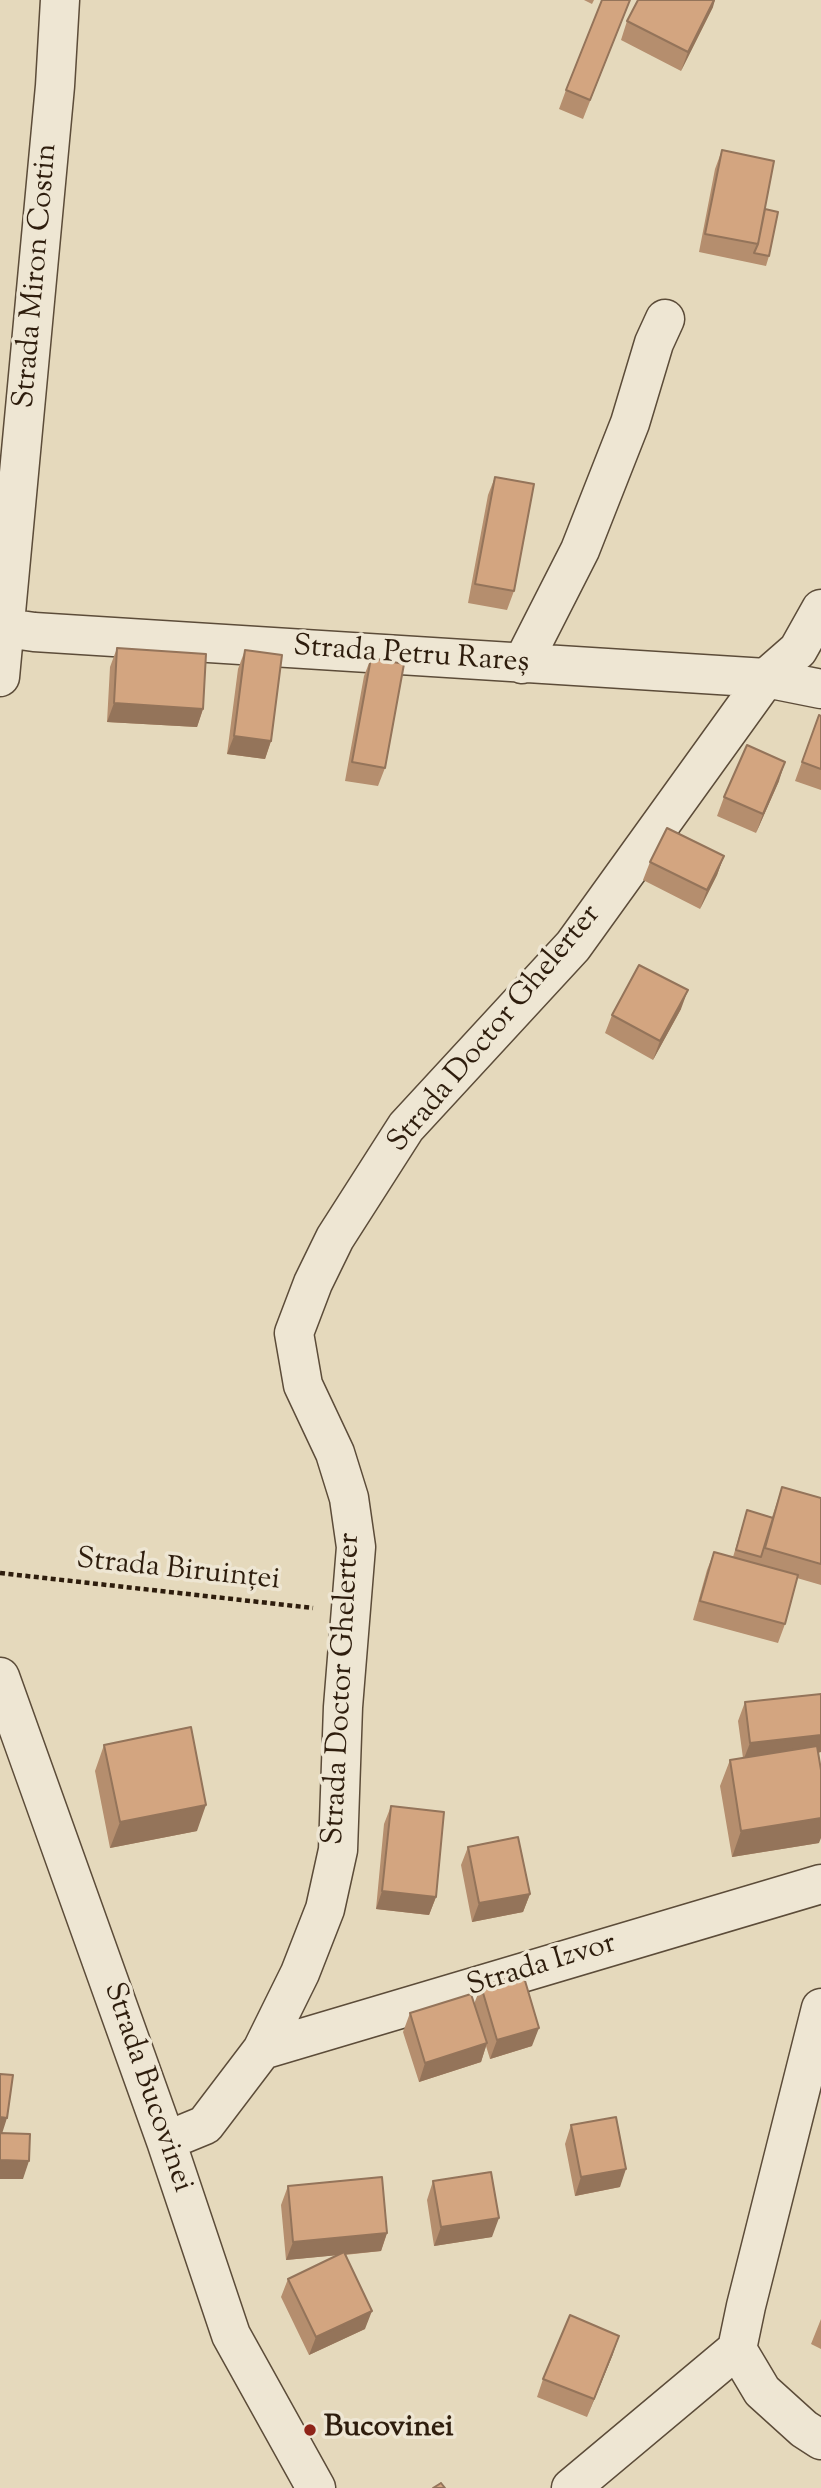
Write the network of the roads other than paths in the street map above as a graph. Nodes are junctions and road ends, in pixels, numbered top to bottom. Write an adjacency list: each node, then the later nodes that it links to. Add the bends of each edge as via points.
1 (60, 0): 4 (street, Strada Miron Costin, via 12,560)
2 (665, 319): 5 (street, via 580,550)
3 (821, 609): 7 (street, Strada Doctor Ghelerter, via 797,650)
4 (2, 627): 5 (street, Strada Petru Rareș); 6 (street, Strada Miron Costin)
5 (522, 664): 7 (street, Strada Petru Rareș)
6 (0, 677)
7 (766, 678): 8 (street, Strada Petru Rareș); 12 (street, Strada Doctor Ghelerter, via 573,946 406,1127 335,1238 294,1333 303,1385 335,1453 349,1498 356,1547 338,1850 325,1909)
8 (821, 689)
9 (0, 1676): 13 (street, Strada Bucovinei)
10 (821, 1884): 12 (street, Strada Izvor)
11 (821, 2008): 14 (street)
12 (262, 2050): 13 (street, Strada Doctor Ghelerter, via 205,2125)
13 (166, 2141): 16 (street, Strada Bucovinei, via 231,2335)
14 (737, 2348): 15 (street, via 762,2391); 17 (street)
15 (821, 2440)
16 (316, 2488)
17 (572, 2488)

